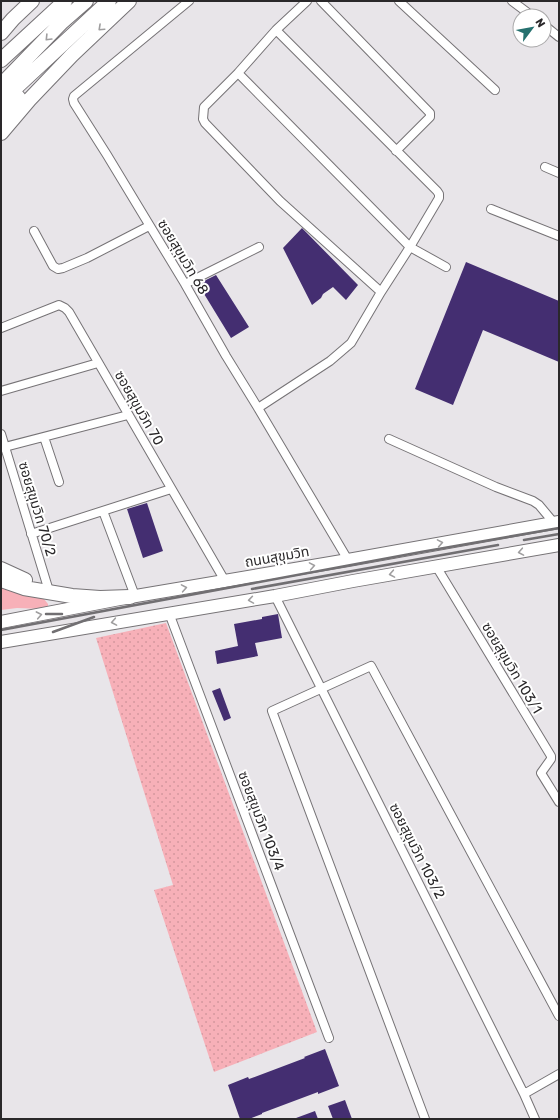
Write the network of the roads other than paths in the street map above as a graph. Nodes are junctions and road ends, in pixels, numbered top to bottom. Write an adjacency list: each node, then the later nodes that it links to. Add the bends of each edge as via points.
1 (32, 1): 13 (highway)
2 (65, 1): 15 (highway)
3 (86, 1): 17 (highway, one-way to 17, via 62,22)
4 (109, 1): 14 (highway)
5 (129, 1): 21 (highway, one-way to 21, via 72,55)
6 (189, 1): 26 (street, ซอยสุขุมวิท 68, via 73,99)
7 (307, 1): 12 (street)
8 (321, 1): 22 (street, via 430,114 430,117)
9 (399, 1): 18 (street)
10 (512, 1): 11 (street)
11 (521, 8)
12 (276, 30): 16 (street); 22 (street)
13 (1, 33)
14 (54, 52): 19 (highway); 20 (highway)
15 (1, 60)
16 (238, 73): 30 (street); 33 (street, via 204,107 205,123 280,201)
17 (1, 86)
18 (495, 90)
19 (1, 103)
20 (1, 118)
21 (1, 133)
22 (396, 151): 30 (street, via 439,194)
23 (545, 167): 24 (street)
24 (559, 173)
25 (491, 209): 28 (street)
26 (149, 226): 27 (street, via 86,258 58,269 53,266); 32 (street, ซอยสุขุมวิท 68)
27 (34, 231)
28 (559, 236)
29 (259, 247): 32 (street)
30 (410, 247): 31 (street); 33 (street)
31 (446, 267)
32 (185, 284): 37 (street, ซอยสุขุมวิท 68)
33 (381, 292): 37 (street, via 346,347 330,361)
34 (1, 328): 35 (street, ซอยสุขุมวิท 70, via 59,305 69,312)
35 (98, 363): 36 (street); 38 (street, ซอยสุขุมวิท 70)
36 (1, 391)
37 (258, 408): 49 (street, ซอยสุขุมวิท 68)
38 (128, 414): 40 (street); 44 (street, ซอยสุขุมวิท 70)
39 (1, 434): 42 (street, ซอยสุขุมวิท 70/2)
40 (44, 437): 42 (street); 43 (street)
41 (388, 439): 46 (street, via 539,505)
42 (3, 448): 47 (street, ซอยสุขุมวิท 70/2)
43 (59, 482)
44 (171, 488): 45 (street); 53 (street, ซอยสุขุมวิท 70)
45 (103, 511): 47 (street); 56 (street)
46 (556, 522): 49 (main road, ถนนสุขุมวิท, one-way to 46)
47 (31, 534): 55 (street, ซอยสุขุมวิท 70/2)
48 (559, 545): 50 (main road, one-way to 50)
49 (348, 560): 53 (main road, ถนนสุขุมวิท, one-way to 49); 54 (main road)
50 (436, 566): 54 (main road, one-way to 54); 62 (street, ซอยสุขุมวิท 103/1, via 551,756 541,773)
51 (1, 569): 55 (highway)
52 (1, 580): 55 (highway, via 24,588)
53 (225, 581): 56 (main road, ถนนสุขุมวิท, one-way to 53)
54 (353, 581): 57 (main road)
55 (49, 591): 56 (highway, via 86,598)
56 (137, 596): 59 (main road, ถนนสุขุมวิท, one-way to 56)
57 (275, 596): 58 (main road, one-way to 58); 61 (street, ซอยสุขุมวิท 103/2)
58 (169, 613): 60 (main road, one-way to 60); 64 (street, ซอยสุขุมวิท 103/4)
59 (1, 622)
60 (1, 642)
61 (322, 689): 63 (street, via 371,666); 66 (street, ซอยสุขุมวิท 103/2); 67 (street, via 272,711)
62 (559, 802)
63 (559, 1016)
64 (329, 1038)
65 (559, 1074): 66 (street)
66 (524, 1094): 68 (street, ซอยสุขุมวิท 103/2)
67 (425, 1119)
68 (535, 1119)

